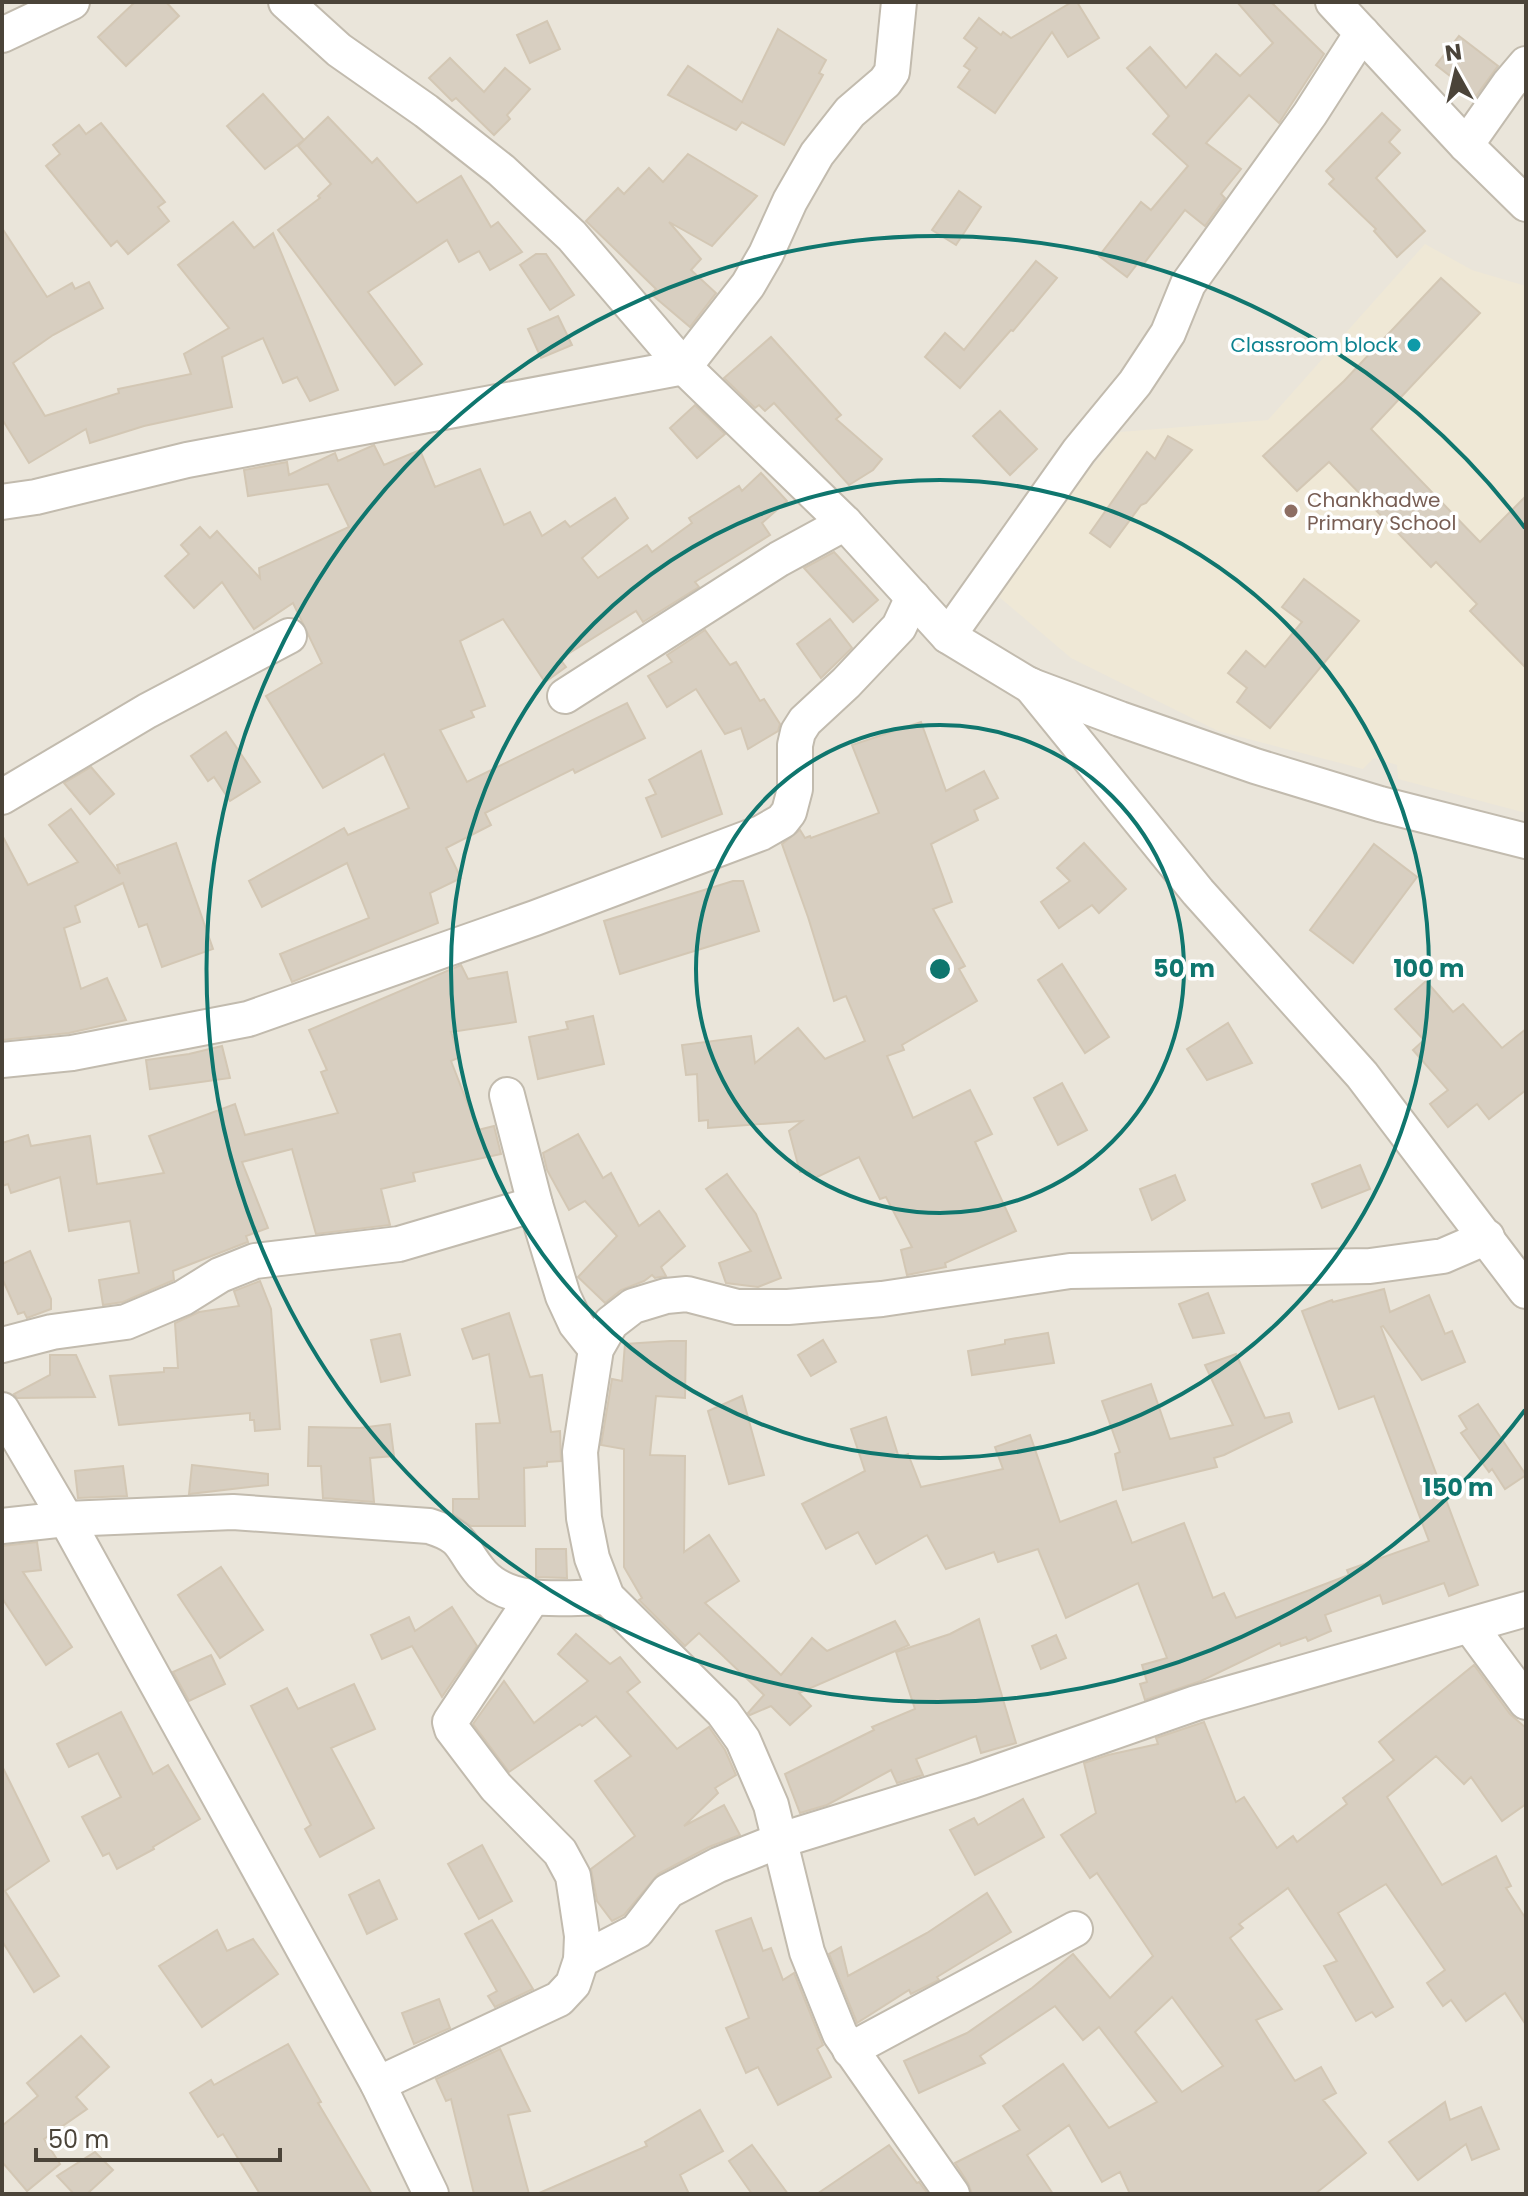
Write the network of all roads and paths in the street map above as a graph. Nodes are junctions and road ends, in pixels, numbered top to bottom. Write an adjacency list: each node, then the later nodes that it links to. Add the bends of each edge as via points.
1 (72, 2): 6 (street)
2 (286, 2): 10 (street, via 339,50 426,111 521,189 572,236)
3 (899, 2): 10 (street, via 892,72 817,154 748,285)
4 (1333, 2): 5 (street)
5 (1362, 33): 8 (street); 15 (street, via 1188,284 1168,333 1135,383 1079,451)
6 (2, 35)
7 (1526, 64): 8 (street)
8 (1466, 145): 9 (street)
9 (1526, 204)
10 (684, 367): 11 (street, via 202,457); 12 (street)
11 (2, 502)
12 (845, 523): 13 (street); 17 (street, via 779,559)
13 (913, 597): 15 (street); 20 (street, via 899,627 805,721 795,745 789,812 761,833 248,1019 72,1053)
14 (289, 636): 18 (street, via 147,711)
15 (948, 636): 16 (street)
16 (1029, 685): 19 (street, via 1255,766); 23 (street, via 1198,892 1362,1075)
17 (565, 696)
18 (2, 797)
19 (1526, 841)
20 (2, 1060)
21 (507, 1095): 22 (street)
22 (535, 1204): 25 (street, via 399,1244 255,1261 126,1322); 26 (street, via 563,1296)
23 (1487, 1237): 24 (street); 26 (street, via 1443,1256 1370,1266 1070,1271 788,1307 737,1307 687,1294 666,1296 633,1306 611,1323)
24 (1526, 1291)
25 (2, 1345)
26 (596, 1349): 31 (street, via 580,1452 584,1518)
27 (2, 1410): 28 (street)
28 (66, 1519): 29 (street); 30 (street, via 233,1512 429,1526 452,1533 482,1574 504,1592); 39 (street)
29 (2, 1526)
30 (533, 1597): 31 (street); 37 (street, via 450,1722 496,1787 560,1852 573,1876)
31 (607, 1597): 35 (street, via 723,1712 759,1772)
32 (1526, 1609): 33 (street)
33 (1470, 1626): 34 (street); 35 (street, via 1196,1703)
34 (1526, 1702)
35 (781, 1840): 37 (street, via 668,1891 637,1931); 38 (street, via 807,1952)
36 (1075, 1929): 38 (street)
37 (581, 1960): 39 (street, via 573,1984 559,1999)
38 (850, 2050): 41 (street)
39 (378, 2084): 40 (street)
40 (431, 2194)
41 (952, 2194)

